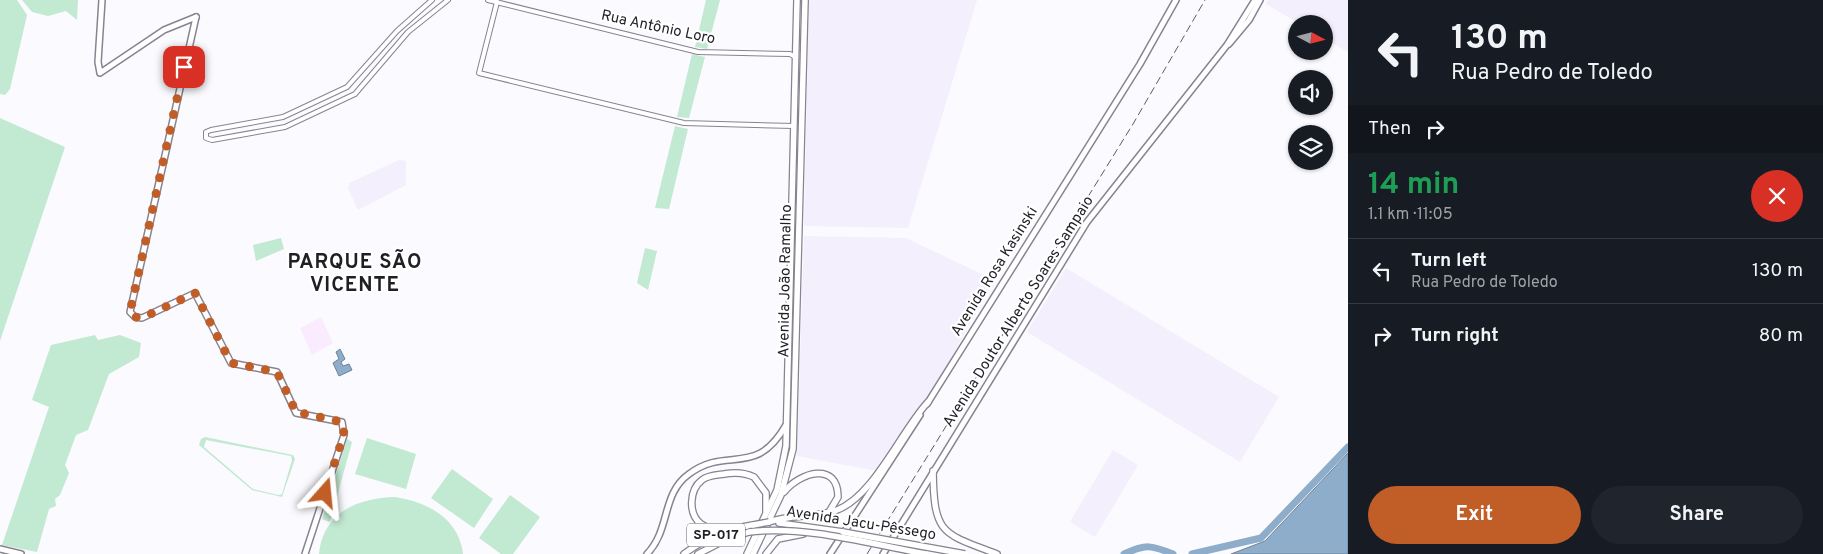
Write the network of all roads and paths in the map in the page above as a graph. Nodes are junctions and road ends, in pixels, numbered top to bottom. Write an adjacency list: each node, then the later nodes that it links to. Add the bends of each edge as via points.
1 (102, 0): 30 (main road, via 100,73 164,30 196,17 131,314 142,318 195,293 231,363 277,372 296,412 342,422 344,434)
2 (432, 0): 14 (street, via 397,31 350,85)
3 (448, 0): 16 (street, via 408,32 357,93)
4 (488, 0): 9 (street, Rua Antônio Loro)
5 (797, 0): 13 (highway, Avenida João Ramalho)
6 (805, 0): 15 (highway, Avenida João Ramalho)
7 (1176, 0): 19 (main road, Avenida Rosa Kasinski)
8 (1257, 0): 10 (main road, Avenida Doutor Alberto Soares Sampaio); 11 (main road, Avenida Doutor Alberto Soares Sampaio)
9 (497, 2): 13 (street, Rua Antônio Loro, via 703,53 790,54); 18 (street, via 480,73 684,123)
10 (1254, 10): 11 (main road); 12 (main road, Avenida Doutor Alberto Soares Sampaio, via 1236,39)
11 (1247, 16): 12 (main road, Avenida Doutor Alberto Soares Sampaio)
12 (1227, 46): 21 (main road, Avenida Doutor Alberto Soares Sampaio, via 1087,222)
13 (795, 57): 15 (highway, via 800,64); 18 (highway, Avenida João Ramalho)
14 (334, 93): 16 (street); 16 (street, via 283,117 211,130 205,136 212,140 282,128)
15 (802, 100): 17 (highway, Avenida João Ramalho)
16 (338, 102)
17 (802, 122): 18 (highway); 22 (highway, Avenida João Ramalho, via 794,441)
18 (794, 126): 20 (highway, Avenida João Ramalho)
19 (928, 402): 23 (highway, via 873,479 849,504); 36 (main road, Avenida Rosa Kasinski)
20 (787, 424): 24 (highway, Avenida João Ramalho, via 782,471); 31 (main road, via 775,443 760,455 711,463 688,474 671,496 663,529)
21 (933, 471): 37 (main road, Avenida Doutor Alberto Soares Sampaio); 40 (highway, via 937,518 948,532 964,542)
22 (781, 495): 23 (highway, via 804,475 814,473 832,479 838,496); 28 (highway, Avenida João Ramalho)
23 (828, 513): 24 (highway)
24 (768, 520): 25 (highway, Avenida Jacu-Pêssego / SP-017, bridge); 25 (highway, via 766,493 754,477 740,472 713,476 696,486 692,499 693,514 696,520 710,529); 34 (highway, Avenida João Ramalho); 39 (highway, Avenida Jacu-Pêssego / SP-017, bridge)
25 (727, 530): 32 (highway, SP-017, via 702,540)
26 (808, 533): 33 (highway, Avenida Jacu-Pêssego / SP-017, bridge, via 749,532); 35 (highway, via 778,539); 38 (highway, Avenida Jacu-Pêssego / SP-017, bridge)
27 (0, 549): 29 (main road)
28 (754, 552)
29 (21, 554)
30 (305, 554)
31 (647, 554)
32 (684, 554)
33 (698, 554)
34 (747, 554)
35 (766, 554)
36 (830, 554)
37 (883, 554)
38 (926, 554)
39 (965, 554)
40 (997, 554)

